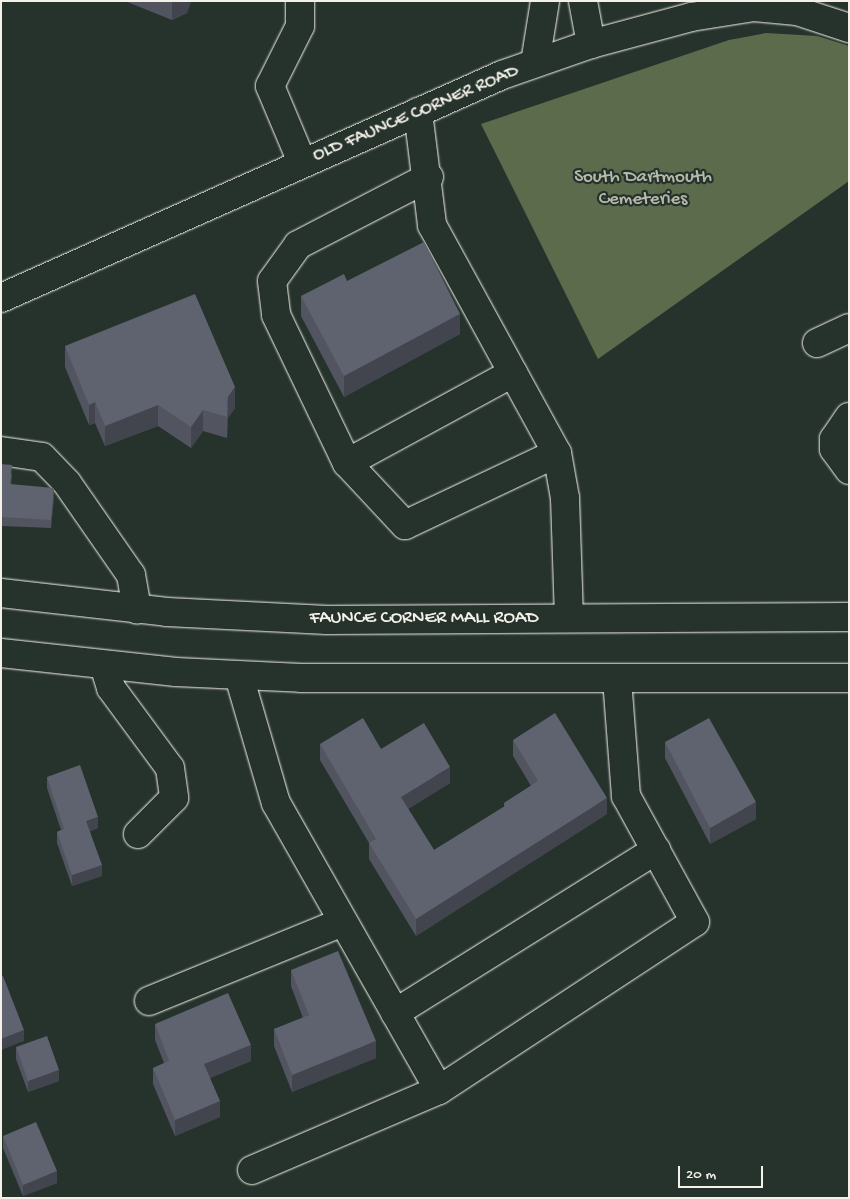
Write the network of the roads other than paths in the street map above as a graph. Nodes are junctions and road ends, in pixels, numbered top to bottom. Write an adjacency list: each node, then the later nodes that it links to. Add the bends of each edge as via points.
1 (300, 1): 8 (main road, via 300,26 270,86)
2 (546, 1): 6 (main road)
3 (584, 1): 5 (main road)
4 (849, 28): 5 (main road, OLD FAUNCE CORNER ROAD, via 797,11 754,7 699,15)
5 (591, 44): 6 (main road, OLD FAUNCE CORNER ROAD)
6 (535, 63): 7 (main road, OLD FAUNCE CORNER ROAD)
7 (418, 112): 8 (main road, OLD FAUNCE CORNER ROAD); 9 (main road)
8 (302, 162): 10 (main road, OLD FAUNCE CORNER ROAD)
9 (429, 177): 13 (main road, via 432,225); 17 (main road, via 298,246 272,281 276,315)
10 (1, 298)
11 (849, 328): 12 (main road)
12 (817, 343)
13 (513, 373): 16 (main road); 17 (main road)
14 (849, 417): 18 (main road, via 834,439 834,449)
15 (1, 451): 20 (main road, via 42,457 67,483 132,575)
16 (557, 453): 17 (main road, via 405,525); 22 (main road, via 565,498)
17 (347, 463)
18 (849, 470)
19 (1, 593): 20 (main road, FAUNCE CORNER MALL ROAD)
20 (137, 609): 22 (main road, FAUNCE CORNER MALL ROAD, via 327,620)
21 (849, 617): 22 (main road, FAUNCE CORNER MALL ROAD)
22 (569, 618)
23 (1, 653): 24 (main road)
24 (104, 665): 25 (main road); 28 (main road, via 111,688 170,768 174,798)
25 (239, 676): 26 (main road); 30 (main road, via 276,803)
26 (617, 678): 27 (main road); 29 (main road, via 626,796)
27 (849, 678)
28 (138, 834)
29 (656, 850): 32 (main road); 33 (main road, via 695,922)
30 (343, 922): 31 (main road); 32 (main road)
31 (149, 1001)
32 (395, 1013): 33 (main road)
33 (438, 1090): 34 (main road)
34 (252, 1170)

